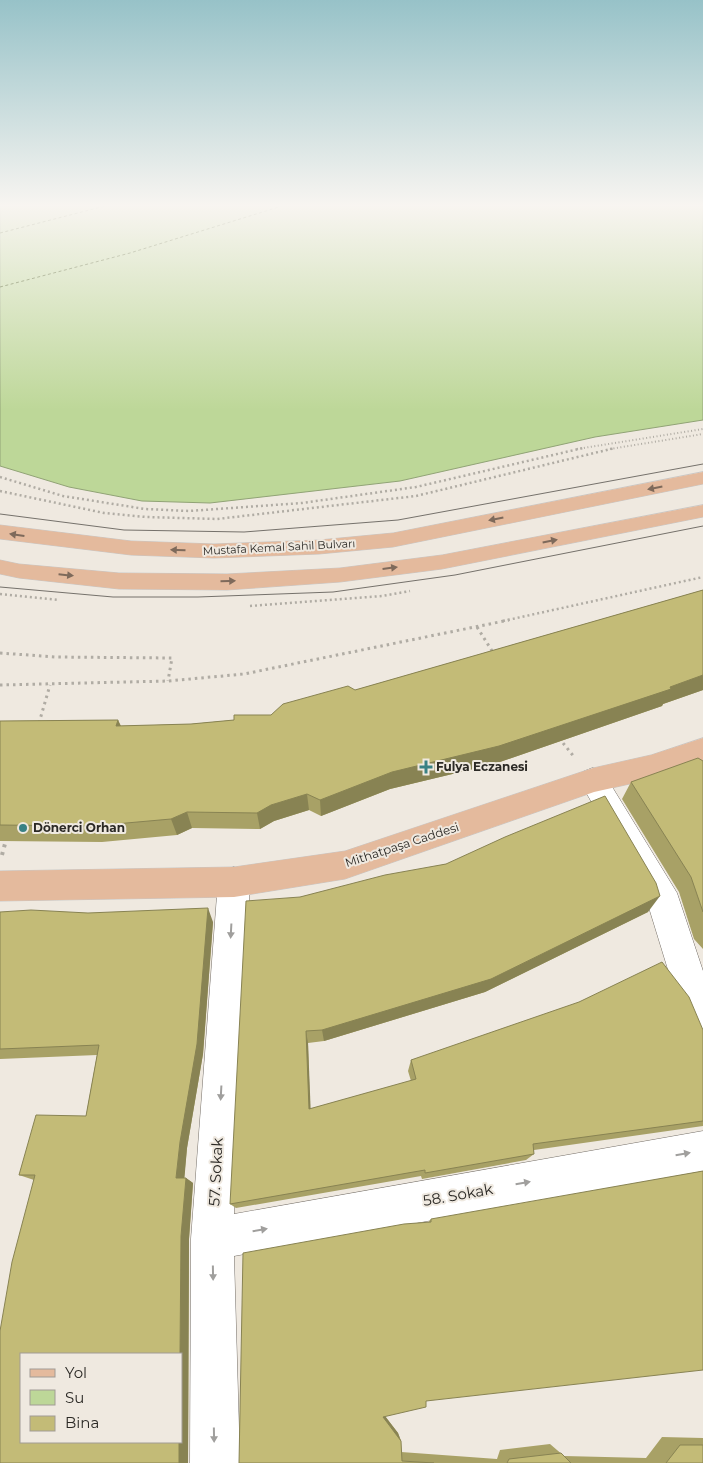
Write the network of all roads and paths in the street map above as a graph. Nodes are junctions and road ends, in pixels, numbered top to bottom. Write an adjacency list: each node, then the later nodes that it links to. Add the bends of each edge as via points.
1 (703, 429): 3 (path, via 592,446 416,487 302,503 198,510 145,509 63,496)
2 (703, 434): 5 (path, via 620,447 416,496 217,519 104,513)
3 (0, 477)
4 (703, 478): 7 (main road, Mustafa Kemal Sahil Bulvarı, one-way to 7, via 394,540 319,547 214,551 131,548)
5 (0, 491)
6 (703, 511): 8 (main road, one-way to 6, via 119,581 227,582 340,575 442,562)
7 (0, 532)
8 (0, 567)
9 (703, 577): 10 (path)
10 (476, 627): 12 (path); 13 (path, via 244,674)
11 (0, 653): 13 (path, via 172,658)
12 (497, 659)
13 (168, 681): 15 (path)
14 (0, 685): 15 (path)
15 (50, 685): 16 (path)
16 (37, 732)
17 (557, 735): 19 (path)
18 (697, 758): 19 (main road, Mithatpaşa Caddesi)
19 (593, 780): 22 (main road, Mithatpaşa Caddesi, via 345,865); 24 (street, via 661,894)
20 (8, 833): 21 (path)
21 (0, 861)
22 (234, 882): 23 (main road, Mithatpaşa Caddesi); 26 (street, 57. Sokak, one-way to 26)
23 (0, 886)
24 (703, 1025)
25 (703, 1151): 26 (street, 58. Sokak, one-way to 25)
26 (212, 1238): 27 (street, 57. Sokak, one-way to 27)
27 (215, 1463)

